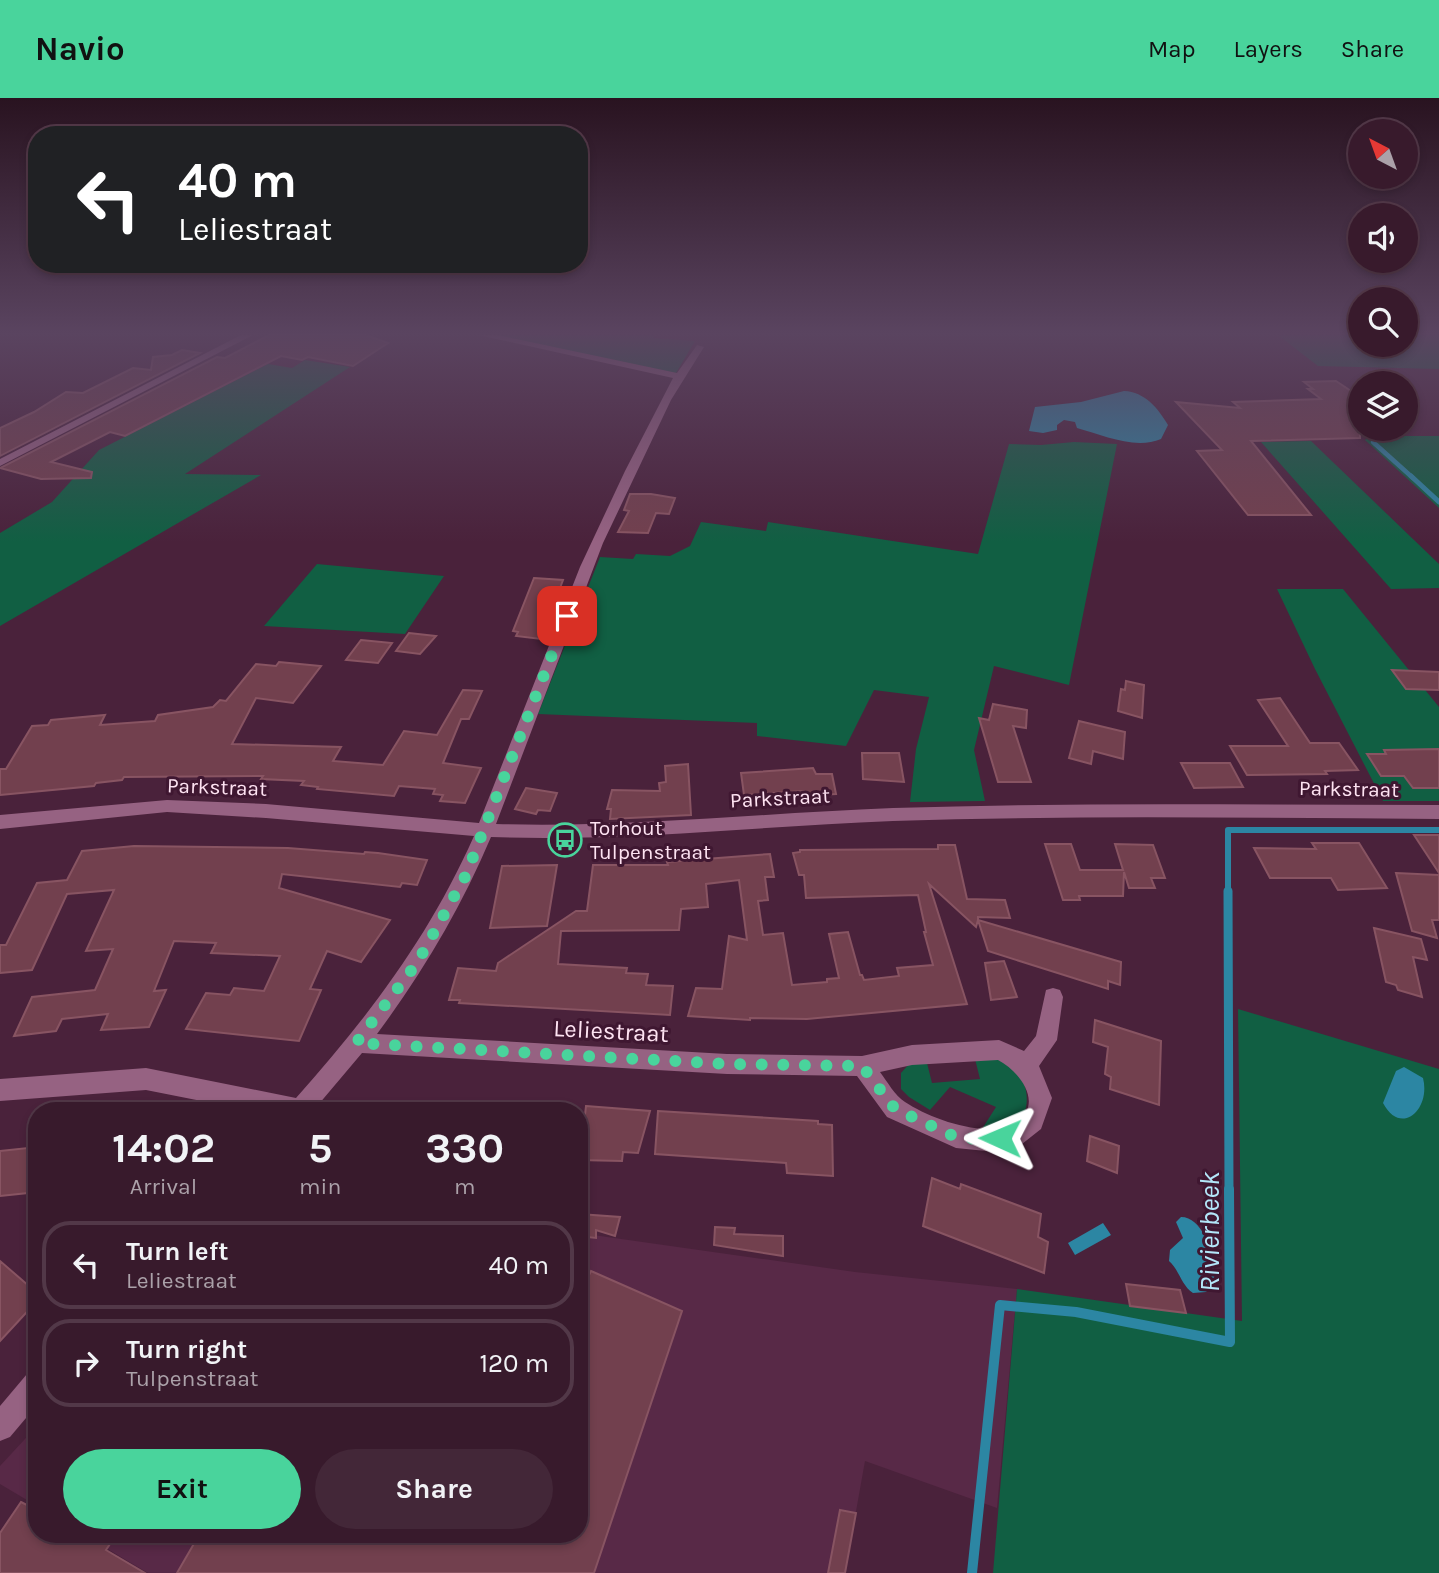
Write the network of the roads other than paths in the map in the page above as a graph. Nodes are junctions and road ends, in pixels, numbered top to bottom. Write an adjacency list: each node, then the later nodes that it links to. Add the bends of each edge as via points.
1 (115, 404): 3 (street)
2 (664, 404): 6 (street, via 586,569)
3 (0, 463)
4 (1439, 812): 6 (street, Parkstraat, via 1048,810 566,834)
5 (0, 822): 6 (street, Parkstraat, via 167,806)
6 (483, 830): 8 (street, via 466,875 417,963)
7 (1053, 997): 10 (street, via 1046,1040)
8 (356, 1043): 9 (street, Leliestraat, via 727,1064); 13 (street)
9 (862, 1066): 10 (street, Leliestraat, via 912,1055 999,1050); 10 (street, via 895,1109 956,1137 986,1140 1014,1136 1032,1121 1041,1098)
10 (1025, 1067)
11 (0, 1090): 12 (street, via 146,1079)
12 (260, 1102)
13 (307, 1102)
14 (28, 1394): 15 (street)
15 (0, 1427)

